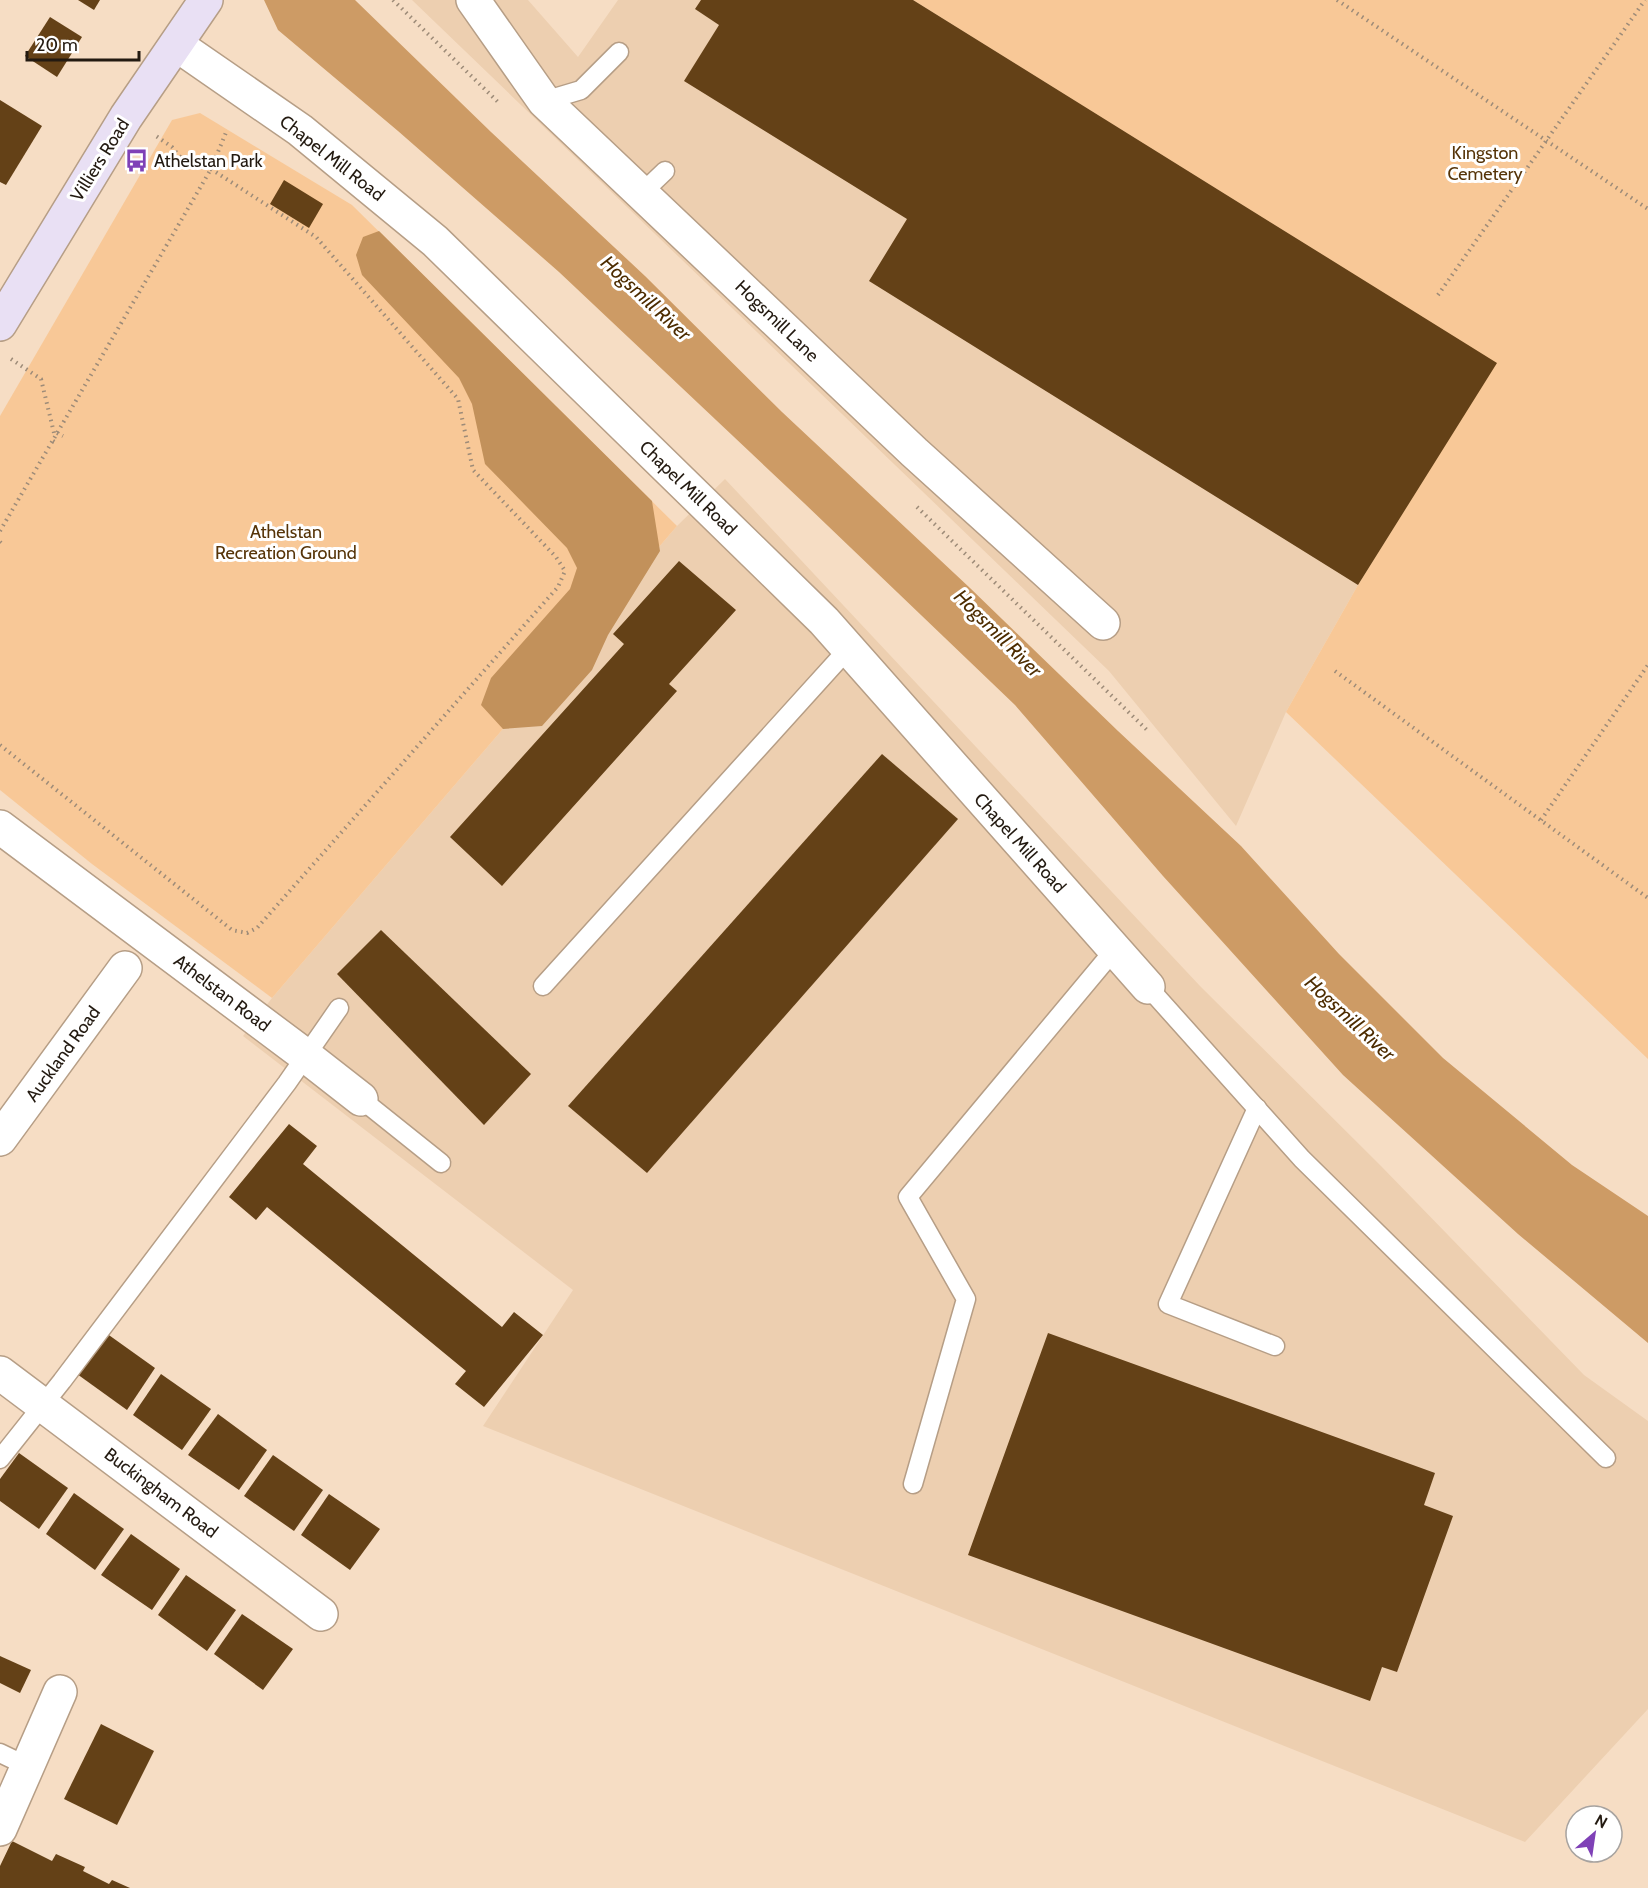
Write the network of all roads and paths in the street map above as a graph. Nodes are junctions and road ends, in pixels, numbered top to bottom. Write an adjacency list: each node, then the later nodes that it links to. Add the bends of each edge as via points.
1 (206, 0): 5 (street, Villiers Road)
2 (473, 0): 7 (street, Hogsmill Lane)
3 (1337, 0): 10 (path)
4 (1645, 0): 10 (path)
5 (177, 45): 8 (street, Villiers Road); 22 (street, Chapel Mill Road, via 300,130 435,241 824,621)
6 (619, 52): 7 (lane, via 581,90)
7 (544, 101): 13 (street, Hogsmill Lane)
8 (126, 117): 11 (path, via 172,147 186,164); 16 (street, Villiers Road)
9 (227, 130): 11 (path)
10 (1545, 141): 14 (path); 15 (path)
11 (211, 170): 18 (path); 25 (path, via 316,237 458,399 473,470 556,557 564,571 558,587 258,928 247,933 232,930)
12 (665, 171): 13 (lane)
13 (642, 193): 21 (street, Hogsmill Lane, via 914,452)
14 (1648, 209)
15 (1438, 296)
16 (1, 339): 18 (path, via 41,379)
17 (63, 436): 18 (path)
18 (55, 437): 19 (path); 20 (path)
19 (58, 444)
20 (0, 531)
21 (1103, 623)
22 (848, 649): 29 (street, Chapel Mill Road); 31 (lane)
23 (1648, 665): 26 (path)
24 (1335, 671): 26 (path)
25 (0, 745)
26 (1541, 820): 28 (path)
27 (0, 827): 34 (street, Athelstan Road)
28 (1648, 898)
29 (1115, 949): 32 (street, Chapel Mill Road); 44 (lane, via 909,1197 966,1299)
30 (125, 968): 37 (street, Auckland Road)
31 (543, 986)
32 (1148, 987): 36 (lane)
33 (339, 1008): 34 (lane)
34 (306, 1056): 35 (street, Athelstan Road); 41 (lane)
35 (360, 1100): 38 (lane, Athelstan Road)
36 (1257, 1108): 39 (lane, via 1168,1304); 42 (lane, via 1302,1159)
37 (0, 1139)
38 (441, 1163)
39 (1275, 1346)
40 (0, 1373): 41 (street, Buckingham Road)
41 (43, 1405): 43 (lane); 45 (street, Buckingham Road)
42 (1606, 1458)
43 (0, 1459)
44 (913, 1484)
45 (321, 1614)
46 (60, 1692): 47 (street)
47 (14, 1760): 48 (street)
48 (0, 1829)

